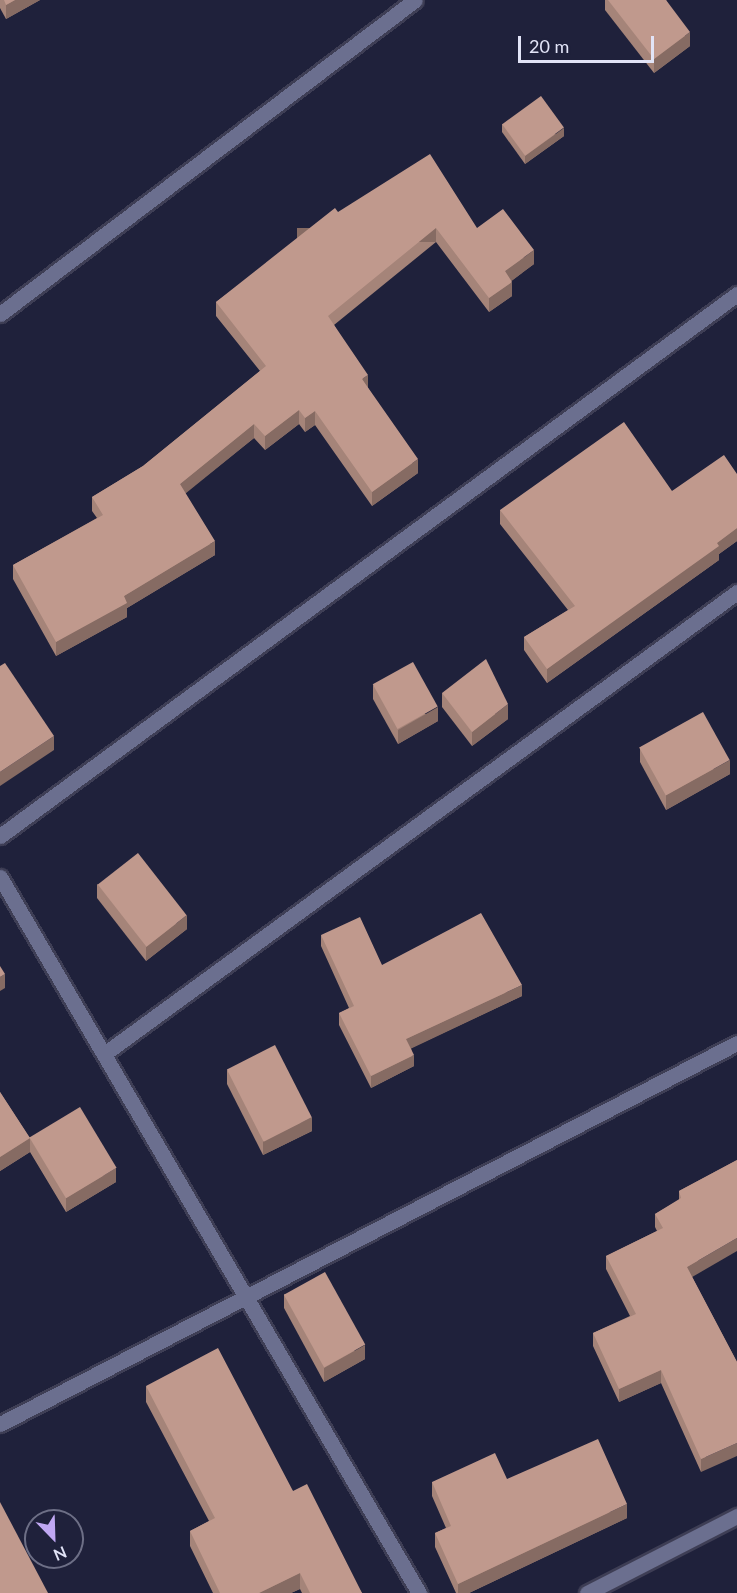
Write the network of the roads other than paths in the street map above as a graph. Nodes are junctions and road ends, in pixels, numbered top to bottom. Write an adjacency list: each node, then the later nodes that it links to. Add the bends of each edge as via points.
1 (415, 0): 3 (street)
2 (737, 294): 5 (street)
3 (0, 314)
4 (737, 592): 8 (street)
5 (0, 836)
6 (0, 877): 8 (street)
7 (737, 1043): 9 (street)
8 (104, 1054): 9 (street)
9 (244, 1294): 10 (street); 12 (street)
10 (0, 1424)
11 (737, 1516): 13 (street)
12 (419, 1593)
13 (587, 1593)

